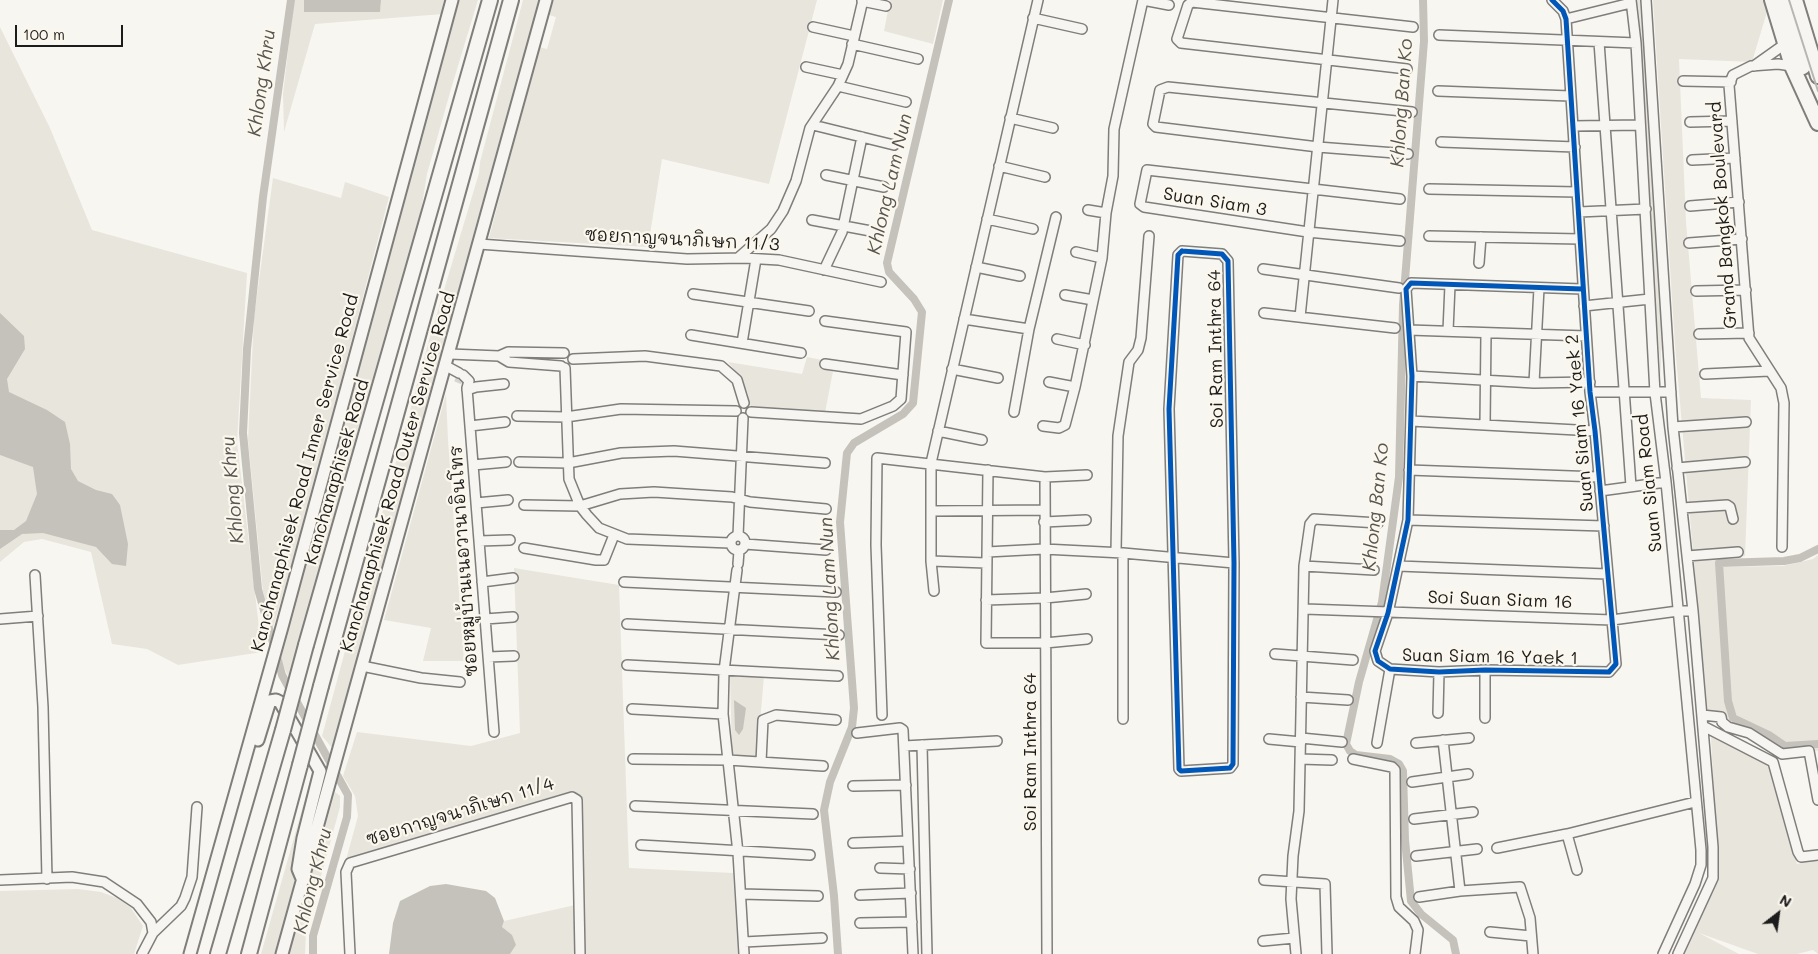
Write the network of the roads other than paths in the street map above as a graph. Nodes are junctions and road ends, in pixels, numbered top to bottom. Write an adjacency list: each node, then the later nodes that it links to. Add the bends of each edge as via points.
1 (452, 0): 309 (main road, Kanchanaphisek Road Inner Service Road)
2 (490, 0): 355 (highway, Kanchanaphisek Road, bridge)
3 (511, 0): 356 (highway, bridge)
4 (546, 0): 95 (main road, Kanchanaphisek Road Outer Service Road)
5 (1038, 0): 18 (street)
6 (1143, 0): 16 (street); 80 (street, via 1114,129 1113,176)
7 (1334, 0): 19 (street)
8 (1552, 0): 20 (street)
9 (1646, 0): 161 (street, Suan Siam Road)
10 (1772, 0): 29 (highway)
11 (1783, 0): 46 (highway, via 1800,61)
12 (1795, 0): 38 (highway)
13 (1803, 0): 30 (highway)
14 (862, 1): 17 (street); 25 (street)
15 (1631, 1): 20 (street); 28 (street, Suan Siam Road)
16 (1169, 5)
17 (886, 6)
18 (1033, 18): 23 (street); 48 (street)
19 (1332, 18): 22 (street); 32 (street); 32 (street, via 1192,2 1188,5 1177,39 1180,43)
20 (1566, 19): 26 (street, Suan Siam 16 Yaek 2)
21 (813, 27): 25 (street)
22 (1413, 28)
23 (1082, 29)
24 (1439, 35): 26 (street)
25 (853, 40): 31 (street); 37 (street)
26 (1567, 42): 27 (street); 43 (street, Suan Siam 16 Yaek 2)
27 (1599, 42): 28 (street); 55 (street)
28 (1636, 43): 53 (street, Suan Siam Road)
29 (1779, 48): 33 (highway); 34 (street, Grand Bangkok Boulevard)
30 (1818, 52)
31 (918, 58)
32 (1327, 60): 36 (street); 45 (street)
33 (1785, 65): 34 (street, Grand Bangkok Boulevard); 51 (highway)
34 (1754, 66): 40 (street, Grand Bangkok Boulevard, via 1740,70 1733,75)
35 (806, 67): 37 (street)
36 (1407, 68)
37 (842, 75): 41 (street)
38 (1818, 76)
39 (1683, 82): 40 (street)
40 (1731, 82): 49 (street, Grand Bangkok Boulevard)
41 (838, 86): 44 (street); 52 (street)
42 (1438, 91): 43 (street)
43 (1570, 96): 54 (street, Suan Siam 16 Yaek 2)
44 (906, 102)
45 (1324, 103): 47 (street); 60 (street); 60 (street, via 1163,88 1153,124 1156,127)
46 (1818, 105)
47 (1412, 112)
48 (1010, 118): 56 (street); 65 (street)
49 (1732, 121): 50 (street); 63 (street, Grand Bangkok Boulevard)
50 (1690, 122)
51 (1818, 123)
52 (813, 124): 57 (street); 97 (street, via 796,181 783,211 772,229)
53 (1639, 125): 55 (street); 76 (street, Suan Siam Road)
54 (1573, 126): 55 (street); 61 (street, Suan Siam 16 Yaek 2)
55 (1604, 126): 78 (street)
56 (1053, 128)
57 (862, 137): 59 (street); 68 (street)
58 (1441, 142): 61 (street)
59 (894, 145)
60 (1318, 147): 62 (street); 71 (street)
61 (1575, 147): 72 (street, Suan Siam 16 Yaek 2)
62 (1408, 154)
63 (1735, 158): 64 (street); 74 (street, Grand Bangkok Boulevard)
64 (1692, 160)
65 (999, 166): 67 (street); 82 (street)
66 (826, 175): 68 (street)
67 (1045, 177)
68 (853, 180): 69 (street); 84 (street)
69 (884, 187)
70 (1429, 189): 72 (street)
71 (1314, 190): 73 (street, Suan Siam 3); 87 (street); 87 (street, Suan Siam 3, via 1147,170 1140,204)
72 (1577, 192): 79 (street, Suan Siam 16 Yaek 2)
73 (1400, 199)
74 (1739, 202): 75 (street); 92 (street, Grand Bangkok Boulevard)
75 (1690, 206)
76 (1646, 209): 78 (street); 115 (street, Suan Siam Road)
77 (1088, 210): 80 (street)
78 (1610, 211): 79 (street); 118 (street)
79 (1579, 212): 91 (street, Suan Siam 16 Yaek 2)
80 (1106, 213): 98 (street)
81 (1056, 217): 126 (street)
82 (987, 219): 85 (street); 101 (street)
83 (812, 220): 84 (street)
84 (843, 226): 86 (street); 103 (street)
85 (1033, 229)
86 (876, 232)
87 (1308, 232): 93 (street, Suan Siam 3); 104 (street)
88 (1149, 236): 224 (street, via 1141,338 1138,350 1128,362 1118,436)
89 (1429, 236): 90 (street)
90 (1481, 237): 91 (street); 100 (street)
91 (1580, 239): 110 (street, Suan Siam 16 Yaek 2)
92 (1742, 240): 94 (street); 111 (street, Grand Bangkok Boulevard)
93 (1400, 241)
94 (1689, 243)
95 (479, 244): 97 (street, ซอยกาญจนาภิเษก 11/3, via 687,259); 140 (main road, Kanchanaphisek Road Outer Service Road)
96 (1076, 252): 98 (street)
97 (738, 258): 99 (street, ซอยกาญจนาภิเษก 11/3)
98 (1102, 258): 116 (street)
99 (756, 259): 103 (street, ซอยกาญจนาภิเษก 11/3, via 778,260); 117 (street)
100 (1479, 262)
101 (976, 267): 105 (street); 123 (street)
102 (1263, 269): 104 (street)
103 (824, 270): 106 (street, ซอยกาญจนาภิเษก 11/3)
104 (1303, 274): 108 (street); 122 (street)
105 (1020, 276)
106 (881, 282)
107 (1450, 285): 109 (street); 127 (street, via 1411,284 1406,289); 128 (street)
108 (1399, 288)
109 (1539, 288): 110 (street); 133 (street)
110 (1582, 289): 119 (street, Suan Siam 16 Yaek 2)
111 (1746, 290): 112 (street); 130 (street, Grand Bangkok Boulevard)
112 (1696, 291)
113 (693, 294): 117 (street)
114 (1065, 295): 116 (street)
115 (1650, 299): 118 (street); 162 (street, Suan Siam Road)
116 (1093, 300): 137 (street)
117 (749, 302): 120 (street); 136 (street)
118 (1616, 302): 119 (street); 160 (street)
119 (1584, 306): 134 (street, Suan Siam 16 Yaek 2)
120 (809, 311)
121 (1264, 313): 122 (street)
122 (1300, 317): 125 (street)
123 (964, 319): 126 (street); 146 (street)
124 (825, 321): 148 (street, via 906,332)
125 (1394, 328)
126 (1030, 329): 166 (street)
127 (1409, 330): 128 (street); 150 (street)
128 (1448, 331): 129 (street)
129 (1486, 333): 133 (street); 153 (street)
130 (1749, 333): 131 (street); 147 (street, Grand Bangkok Boulevard)
131 (1700, 334)
132 (691, 335): 136 (street)
133 (1536, 335): 134 (street); 156 (street)
134 (1586, 336): 155 (street, Suan Siam 16 Yaek 2)
135 (1057, 339): 137 (street)
136 (742, 343): 139 (street)
137 (1084, 345): 158 (street)
138 (564, 353): 141 (street, via 508,352); 142 (street); 144 (street, via 558,358)
139 (801, 353)
140 (450, 354): 141 (street); 145 (main road, Kanchanaphisek Road Outer Service Road)
141 (499, 356): 144 (street, via 509,362)
142 (573, 359): 144 (street, via 571,365); 163 (street, via 645,356 721,366 737,380)
143 (825, 364): 148 (street)
144 (563, 367): 168 (street)
145 (445, 369): 152 (street); 265 (main road, Kanchanaphisek Road Outer Service Road)
146 (952, 369): 151 (street); 177 (street)
147 (1769, 371): 149 (street); 219 (street, Grand Bangkok Boulevard, via 1784,402)
148 (903, 374): 165 (street, via 901,399 893,406 861,419)
149 (1705, 374)
150 (1412, 376): 153 (street); 170 (street)
151 (998, 378)
152 (462, 380): 157 (street, via 476,387); 174 (street, ซอยหมู่บ้านเนอวานาอินโทร)
153 (1486, 381): 156 (street); 173 (street)
154 (1049, 382): 158 (street)
155 (1590, 382): 156 (street); 159 (street, Suan Siam 16 Yaek 2)
156 (1534, 383)
157 (504, 384)
158 (1075, 387): 175 (street, via 1065,425 1059,428)
159 (1590, 392): 160 (street); 178 (street, Suan Siam 16 Yaek 2)
160 (1623, 392): 162 (street); 195 (street)
161 (1671, 392): 162 (street); 176 (street, Suan Siam Road)
162 (1655, 393): 194 (street, Suan Siam Road)
163 (744, 404): 164 (street, via 739,405); 165 (street, via 750,407)
164 (736, 411): 168 (street, via 621,409); 169 (street)
165 (751, 412): 169 (street)
166 (1014, 412)
167 (517, 416): 168 (street)
168 (566, 417): 184 (street)
169 (743, 418): 180 (street)
170 (1411, 421): 173 (street); 190 (street)
171 (505, 422): 174 (street)
172 (1746, 422): 176 (street)
173 (1485, 425): 178 (street)
174 (470, 426): 187 (street, ซอยหมู่บ้านเนอวานาอินโทร)
175 (1043, 426)
176 (1673, 427): 188 (street, Suan Siam Road)
177 (938, 431): 179 (street); 186 (street)
178 (1595, 431): 193 (street, Suan Siam 16 Yaek 2)
179 (982, 440)
180 (741, 457): 184 (street, via 674,451 621,453); 185 (street); 197 (street)
181 (506, 462): 187 (street)
182 (519, 462): 184 (street)
183 (1745, 462): 188 (street)
184 (568, 463): 201 (street, via 569,479)
185 (825, 463)
186 (931, 463): 189 (street); 206 (street); 278 (street, via 879,457 876,461)
187 (473, 465): 199 (street, ซอยหมู่บ้านเนอวานาอินโทร)
188 (1677, 468): 202 (street, Suan Siam Road)
189 (988, 470): 192 (street); 204 (street)
190 (1409, 470): 193 (street); 209 (street)
191 (1087, 475): 192 (street)
192 (1045, 477): 205 (street, Soi Ram Inthra 64)
193 (1598, 477): 196 (street, Suan Siam 16 Yaek 2)
194 (1666, 482): 195 (street); 246 (street, Suan Siam Road)
195 (1631, 486): 196 (street)
196 (1600, 491): 212 (street, Suan Siam 16 Yaek 2)
197 (740, 499): 201 (street, via 654,492 620,494); 203 (street); 214 (street)
198 (508, 500): 199 (street)
199 (476, 503): 216 (street, ซอยหมู่บ้านเนอวานาอินโทร)
200 (524, 505): 201 (street)
201 (580, 506): 213 (street, via 599,528)
202 (1682, 508): 207 (street, via 1727,505); 227 (street, Suan Siam Road)
203 (826, 509)
204 (987, 510): 205 (street); 206 (street); 223 (street)
205 (1044, 510): 210 (street, Soi Ram Inthra 64)
206 (931, 511): 228 (street)
207 (1733, 519)
208 (1086, 520): 210 (street)
209 (1408, 520): 212 (street); 232 (street)
210 (1044, 522): 221 (street, Soi Ram Inthra 64)
211 (1378, 523): 231 (street, via 1314,519 1311,521)
212 (1604, 526): 234 (street, Suan Siam 16 Yaek 2)
213 (614, 535): 217 (street, via 627,539); 220 (street, via 604,560)
214 (738, 536): 217 (street); 218 (street, via 744,540)
215 (510, 540): 216 (street)
216 (479, 541): 237 (street, ซอยหมู่บ้านเนอวานาอินโทร)
217 (730, 543): 218 (street, via 732,548)
218 (742, 547): 222 (street); 239 (street)
219 (1782, 547)
220 (524, 548)
221 (1044, 549): 223 (street); 224 (street); 243 (street, Soi Ram Inthra 64)
222 (826, 550)
223 (987, 552): 230 (street)
224 (1120, 552): 226 (street); 281 (street)
225 (1738, 552): 227 (street)
226 (1173, 556): 229 (street); 229 (street, Soi Ram Inthra 64, via 1180,771 1232,766); 229 (street, Soi Ram Inthra 64, via 1169,409 1178,255 1182,251 1222,254 1228,261)
227 (1687, 556): 247 (street, Suan Siam Road)
228 (931, 561): 230 (street); 240 (street)
229 (1234, 563)
230 (986, 564): 244 (street)
231 (1304, 566): 233 (street); 245 (street)
232 (1398, 566): 234 (street); 248 (street)
233 (1374, 570)
234 (1607, 574): 253 (street, Suan Siam 16 Yaek 2)
235 (35, 575): 249 (street)
236 (513, 578): 237 (street)
237 (482, 582): 252 (street, ซอยหมู่บ้านเนอวานาอินโทร)
238 (624, 582): 239 (street)
239 (734, 587): 241 (street); 255 (street)
240 (934, 591)
241 (836, 592)
242 (1086, 594): 243 (street)
243 (1045, 598): 244 (street); 258 (street, Soi Ram Inthra 64)
244 (986, 600): 258 (street, via 986,643)
245 (1304, 609): 248 (street, Soi Suan Siam 16); 260 (street)
246 (1678, 611): 247 (street, Soi Suan Siam 16); 253 (street, Soi Suan Siam 16); 311 (street, Suan Siam Road)
247 (1694, 611): 279 (street, Suan Siam Road)
248 (1382, 612): 253 (street, Soi Suan Siam 16); 266 (street, Suan Siam 16 Yaek 1, via 1376,651 1378,661)
249 (38, 616): 251 (street); 333 (street)
250 (513, 617): 252 (street)
251 (0, 619)
252 (485, 619): 262 (street, ซอยหมู่บ้านเนอวานาอินโทร)
253 (1612, 620): 267 (street, Suan Siam 16 Yaek 2, via 1616,664)
254 (627, 624): 255 (street)
255 (731, 629): 256 (street); 269 (street)
256 (839, 635)
257 (1087, 639): 258 (street)
258 (1045, 643): 363 (street, Soi Ram Inthra 64)
259 (1275, 654): 260 (street)
260 (1303, 655): 263 (street); 273 (street)
261 (514, 656): 262 (street)
262 (488, 658): 284 (street, ซอยหมู่บ้านเนอวานาอินโทร)
263 (1353, 660)
264 (627, 665): 269 (street)
265 (362, 666): 272 (street); 336 (main road, Kanchanaphisek Road Outer Service Road)
266 (1390, 669): 270 (street, Suan Siam 16 Yaek 1); 292 (street)
267 (1613, 669): 268 (street, Suan Siam 16 Yaek 1, via 1609,672)
268 (1485, 670): 270 (street, Suan Siam 16 Yaek 1); 280 (street)
269 (724, 671): 271 (street); 277 (street)
270 (1439, 672): 276 (street)
271 (838, 676)
272 (460, 682)
273 (1302, 696): 274 (street); 288 (street)
274 (1348, 700)
275 (632, 709): 277 (street)
276 (1438, 713)
277 (723, 714): 298 (street)
278 (882, 715)
279 (1702, 715): 283 (street, Suan Siam Road); 303 (street, via 1721,717 1728,727 1749,733 1782,754 1809,751)
280 (1484, 718)
281 (1123, 719)
282 (836, 720): 301 (street, via 776,715 763,720)
283 (1703, 726): 328 (street, via 1773,762 1798,852 1801,857); 369 (street, Suan Siam Road, via 1713,828 1713,878)
284 (494, 732)
285 (857, 733): 295 (street, via 902,728)
286 (1469, 738): 289 (street)
287 (1269, 739): 288 (street)
288 (1301, 740): 291 (street); 299 (street)
289 (1443, 740): 293 (street); 305 (street)
290 (997, 741): 294 (street)
291 (1342, 742)
292 (1377, 743)
293 (1416, 743)
294 (922, 745): 295 (street); 362 (street)
295 (904, 746): 307 (street)
296 (633, 759): 298 (street)
297 (1353, 759): 366 (street, via 1392,767 1397,774 1396,897 1399,907 1410,916 1418,930)
298 (728, 760): 301 (street); 314 (street)
299 (1300, 760): 300 (street); 337 (street)
300 (1332, 760)
301 (761, 762): 302 (street)
302 (823, 766)
303 (1815, 768): 310 (street)
304 (1468, 774): 305 (street)
305 (1448, 777): 306 (street); 317 (street)
306 (1412, 782)
307 (906, 785): 308 (street); 320 (street)
308 (853, 786)
309 (234, 797): 336 (main road, via 251,760 270,701 276,700 320,771 300,854 298,869); 354 (main road, Kanchanaphisek Road Inner Service Road)
310 (1818, 800)
311 (1695, 802): 319 (street); 368 (street, Suan Siam Road, via 1701,865)
312 (635, 806): 314 (street)
313 (197, 807): 347 (street, via 192,877 185,898)
314 (734, 809): 316 (street); 326 (street)
315 (1473, 812): 317 (street)
316 (813, 814)
317 (1452, 814): 318 (street); 325 (street)
318 (1414, 819)
319 (1567, 834): 324 (street); 332 (street)
320 (908, 841): 321 (street); 331 (street)
321 (853, 844)
322 (641, 845): 326 (street)
323 (1477, 848): 325 (street)
324 (1497, 848)
325 (1456, 851): 329 (street); 338 (street)
326 (738, 852): 327 (street); 340 (street)
327 (810, 855)
328 (1818, 855)
329 (1416, 856)
330 (880, 868): 331 (street)
331 (910, 868): 339 (street)
332 (1577, 870)
333 (47, 879): 334 (street); 347 (street, via 86,878 110,884 137,904 151,922)
334 (0, 880)
335 (1264, 880): 337 (street)
336 (303, 881): 357 (main road, Kanchanaphisek Road Outer Service Road)
337 (1292, 881): 350 (street); 365 (street, via 1323,883 1327,888)
338 (1460, 891): 343 (street); 348 (street, via 1520,887 1530,918)
339 (911, 893): 341 (street); 344 (street)
340 (741, 894): 342 (street); 352 (street)
341 (860, 895)
342 (818, 896)
343 (1419, 897)
344 (912, 922): 345 (street); 361 (street)
345 (860, 923)
346 (1490, 932): 348 (street)
347 (153, 933): 353 (street)
348 (1531, 936): 367 (street)
349 (822, 938): 352 (street)
350 (1294, 938): 351 (street); 364 (street)
351 (1263, 941)
352 (744, 942): 360 (street)
353 (142, 954)
354 (190, 954)
355 (218, 954)
356 (249, 954)
357 (282, 954)
358 (350, 954): 359 (street, ซอยกาญจนาภิเษก 11/4, via 346,872 350,863 572,797 577,800)
359 (580, 954)
360 (744, 954)
361 (913, 954)
362 (927, 954)
363 (1048, 954)
364 (1296, 954)
365 (1327, 954)
366 (1414, 954)
367 (1533, 954)
368 (1663, 954)
369 (1678, 954)

